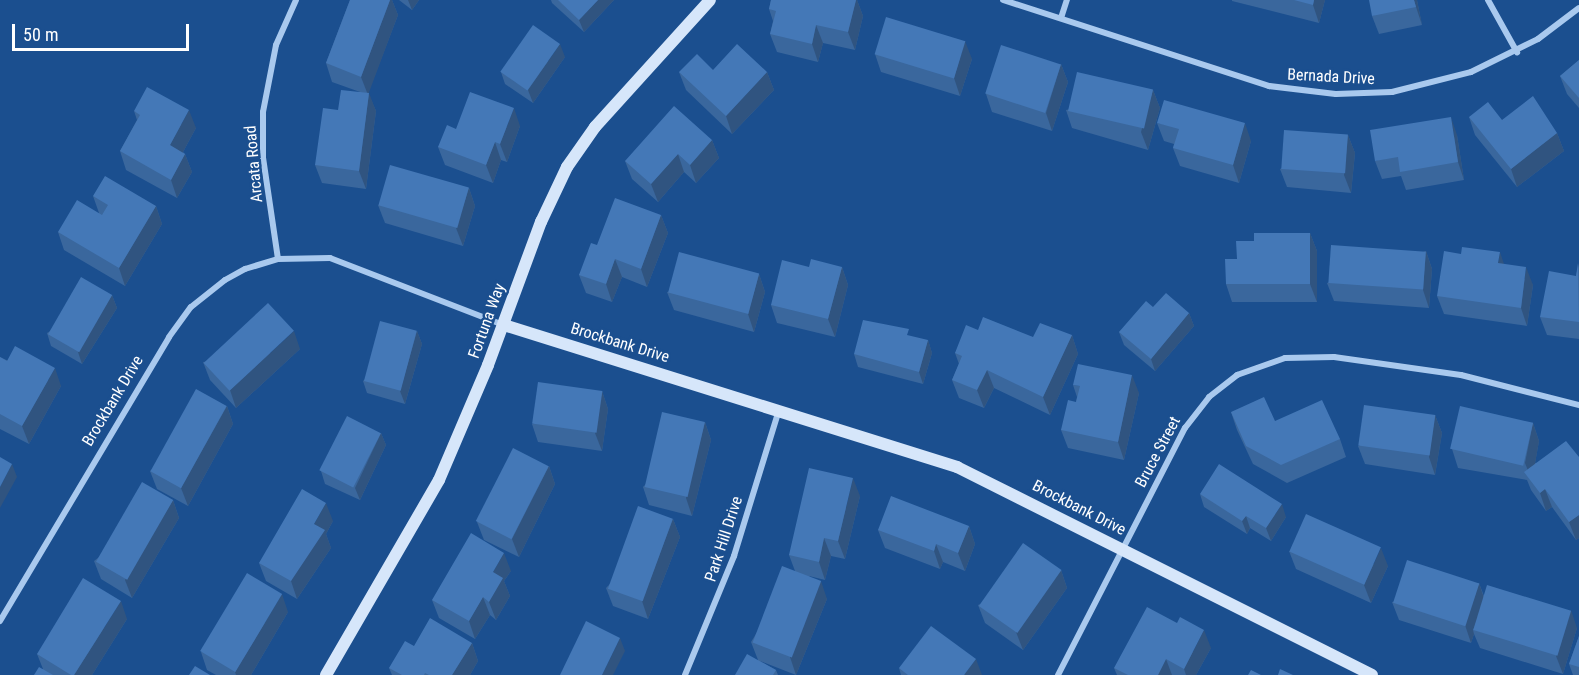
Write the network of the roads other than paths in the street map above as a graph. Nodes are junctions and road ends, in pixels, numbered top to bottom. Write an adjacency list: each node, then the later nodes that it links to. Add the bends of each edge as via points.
1 (296, 0): 9 (street, Arcata Road, via 276,45 263,112 263,158)
2 (710, 0): 10 (street, Fortuna Way, via 595,127 567,167 540,222)
3 (1003, 0): 7 (street, Bernada Drive)
4 (1067, 0): 7 (street)
5 (1488, 0): 8 (street)
6 (1579, 8): 8 (street, Bernada Drive)
7 (1061, 18): 8 (street, Bernada Drive, via 1269,86 1308,92 1392,92 1449,79)
8 (1516, 52)
9 (278, 259): 10 (street, Brockbank Drive, via 330,258); 14 (street, Brockbank Drive, via 225,280 185,314)
10 (504, 325): 12 (street, Brockbank Drive); 15 (street, Fortuna Way, via 439,480)
11 (1579, 405): 13 (street, Bruce Street, via 1506,385 1416,368 1334,357 1269,362 1223,384 1196,412)
12 (779, 409): 13 (street, Brockbank Drive, via 957,467); 16 (street, Park Hill Drive, via 734,556)
13 (1123, 549): 17 (street, Bruce Street); 18 (street, Brockbank Drive)
14 (0, 621)
15 (326, 675)
16 (685, 675)
17 (1058, 675)
18 (1372, 675)

